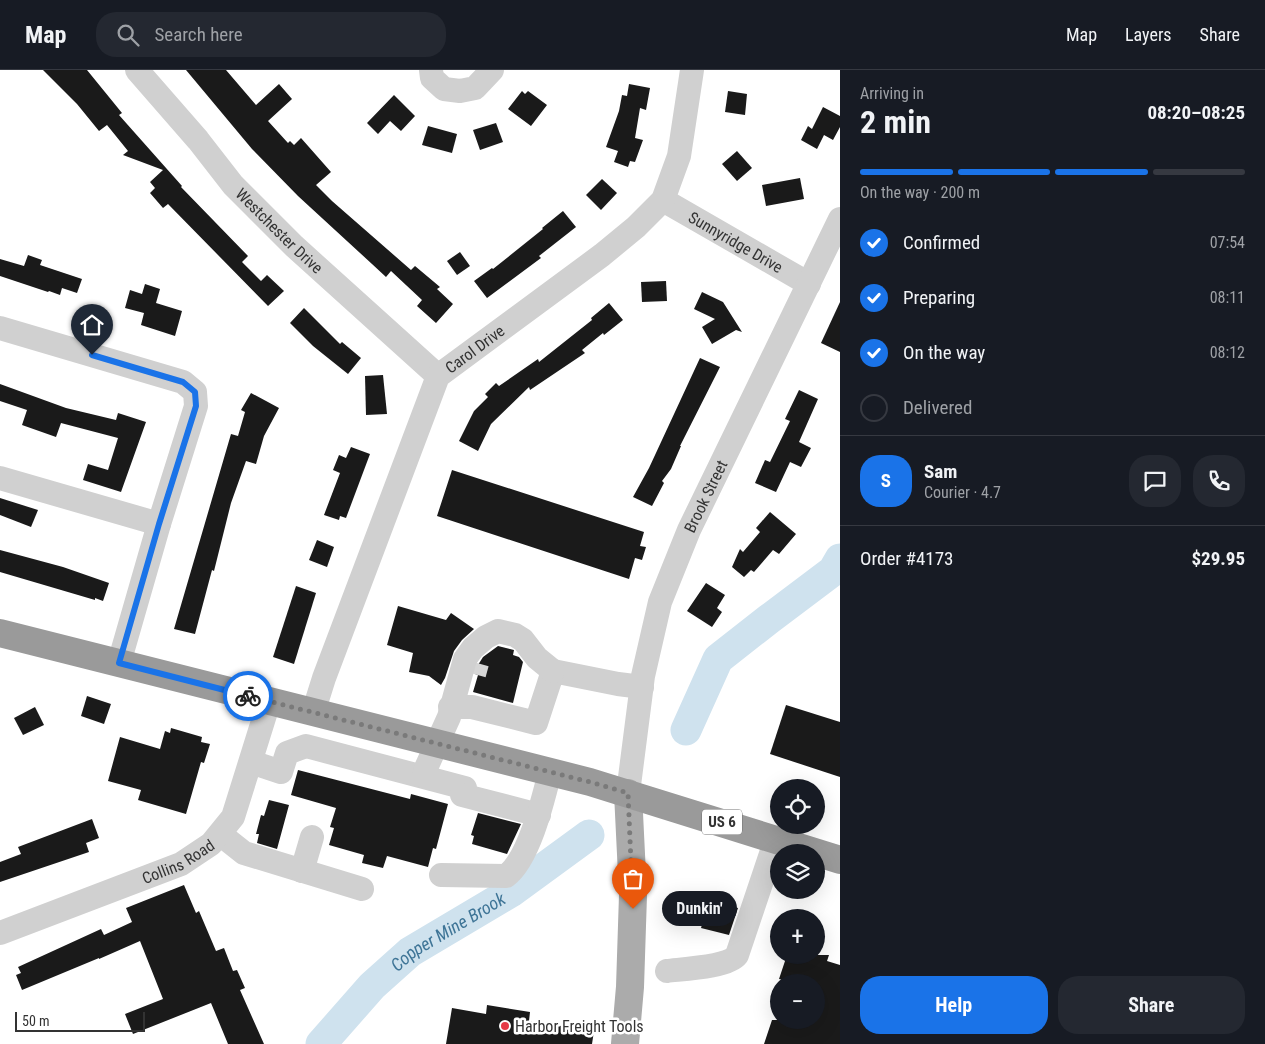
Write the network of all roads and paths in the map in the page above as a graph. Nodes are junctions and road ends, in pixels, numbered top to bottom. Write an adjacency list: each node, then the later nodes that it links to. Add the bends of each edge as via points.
1 (137, 70): 9 (street, Westchester Drive, via 233,186 294,246)
2 (431, 70): 3 (street, via 432,78 444,89 460,91 475,88)
3 (492, 70)
4 (692, 70): 5 (street, Carol Drive, via 679,156)
5 (663, 200): 7 (street, Sunnyridge Drive); 9 (street, Carol Drive, via 602,255)
6 (840, 220): 7 (street, Brook Street)
7 (809, 284): 16 (street, Brook Street, via 690,530 660,602)
8 (0, 328): 11 (street, via 183,382 195,392 196,406)
9 (438, 376): 19 (street, Carol Drive)
10 (0, 478): 11 (street)
11 (159, 524): 14 (street)
12 (0, 636): 14 (highway, US 6)
13 (486, 636): 15 (street, via 498,631 515,635); 17 (street); 17 (street, via 464,659)
14 (119, 663): 18 (highway, US 6)
15 (545, 664): 16 (street, via 618,684); 17 (street, via 536,723 472,707)
16 (642, 687): 28 (street, Brook Street)
17 (466, 688): 22 (street)
18 (269, 702): 19 (highway, US 6); 24 (street, Collins Road)
19 (313, 713): 20 (highway, US 6)
20 (353, 723): 21 (highway, US 6); 23 (street)
21 (389, 731): 22 (highway, US 6); 25 (street)
22 (438, 744): 26 (highway, US 6); 27 (street)
23 (344, 756): 24 (street, via 306,746 287,753 281,772); 25 (street)
24 (251, 762): 30 (street, Collins Road, via 233,817)
25 (381, 765): 27 (street)
26 (550, 772): 28 (highway, US 6); 29 (street)
27 (424, 776): 29 (street)
28 (628, 793): 32 (highway, US 6); 39 (main road, via 633,895)
29 (538, 815): 35 (street, via 520,859 506,876)
30 (220, 834): 34 (street, via 244,853); 37 (street, Collins Road, via 199,854 181,864)
31 (312, 837): 34 (street)
32 (776, 839): 33 (highway, US 6); 38 (street, via 733,960)
33 (840, 860)
34 (302, 870): 36 (street)
35 (441, 875)
36 (362, 889)
37 (0, 933)
38 (667, 971)
39 (625, 1044)

